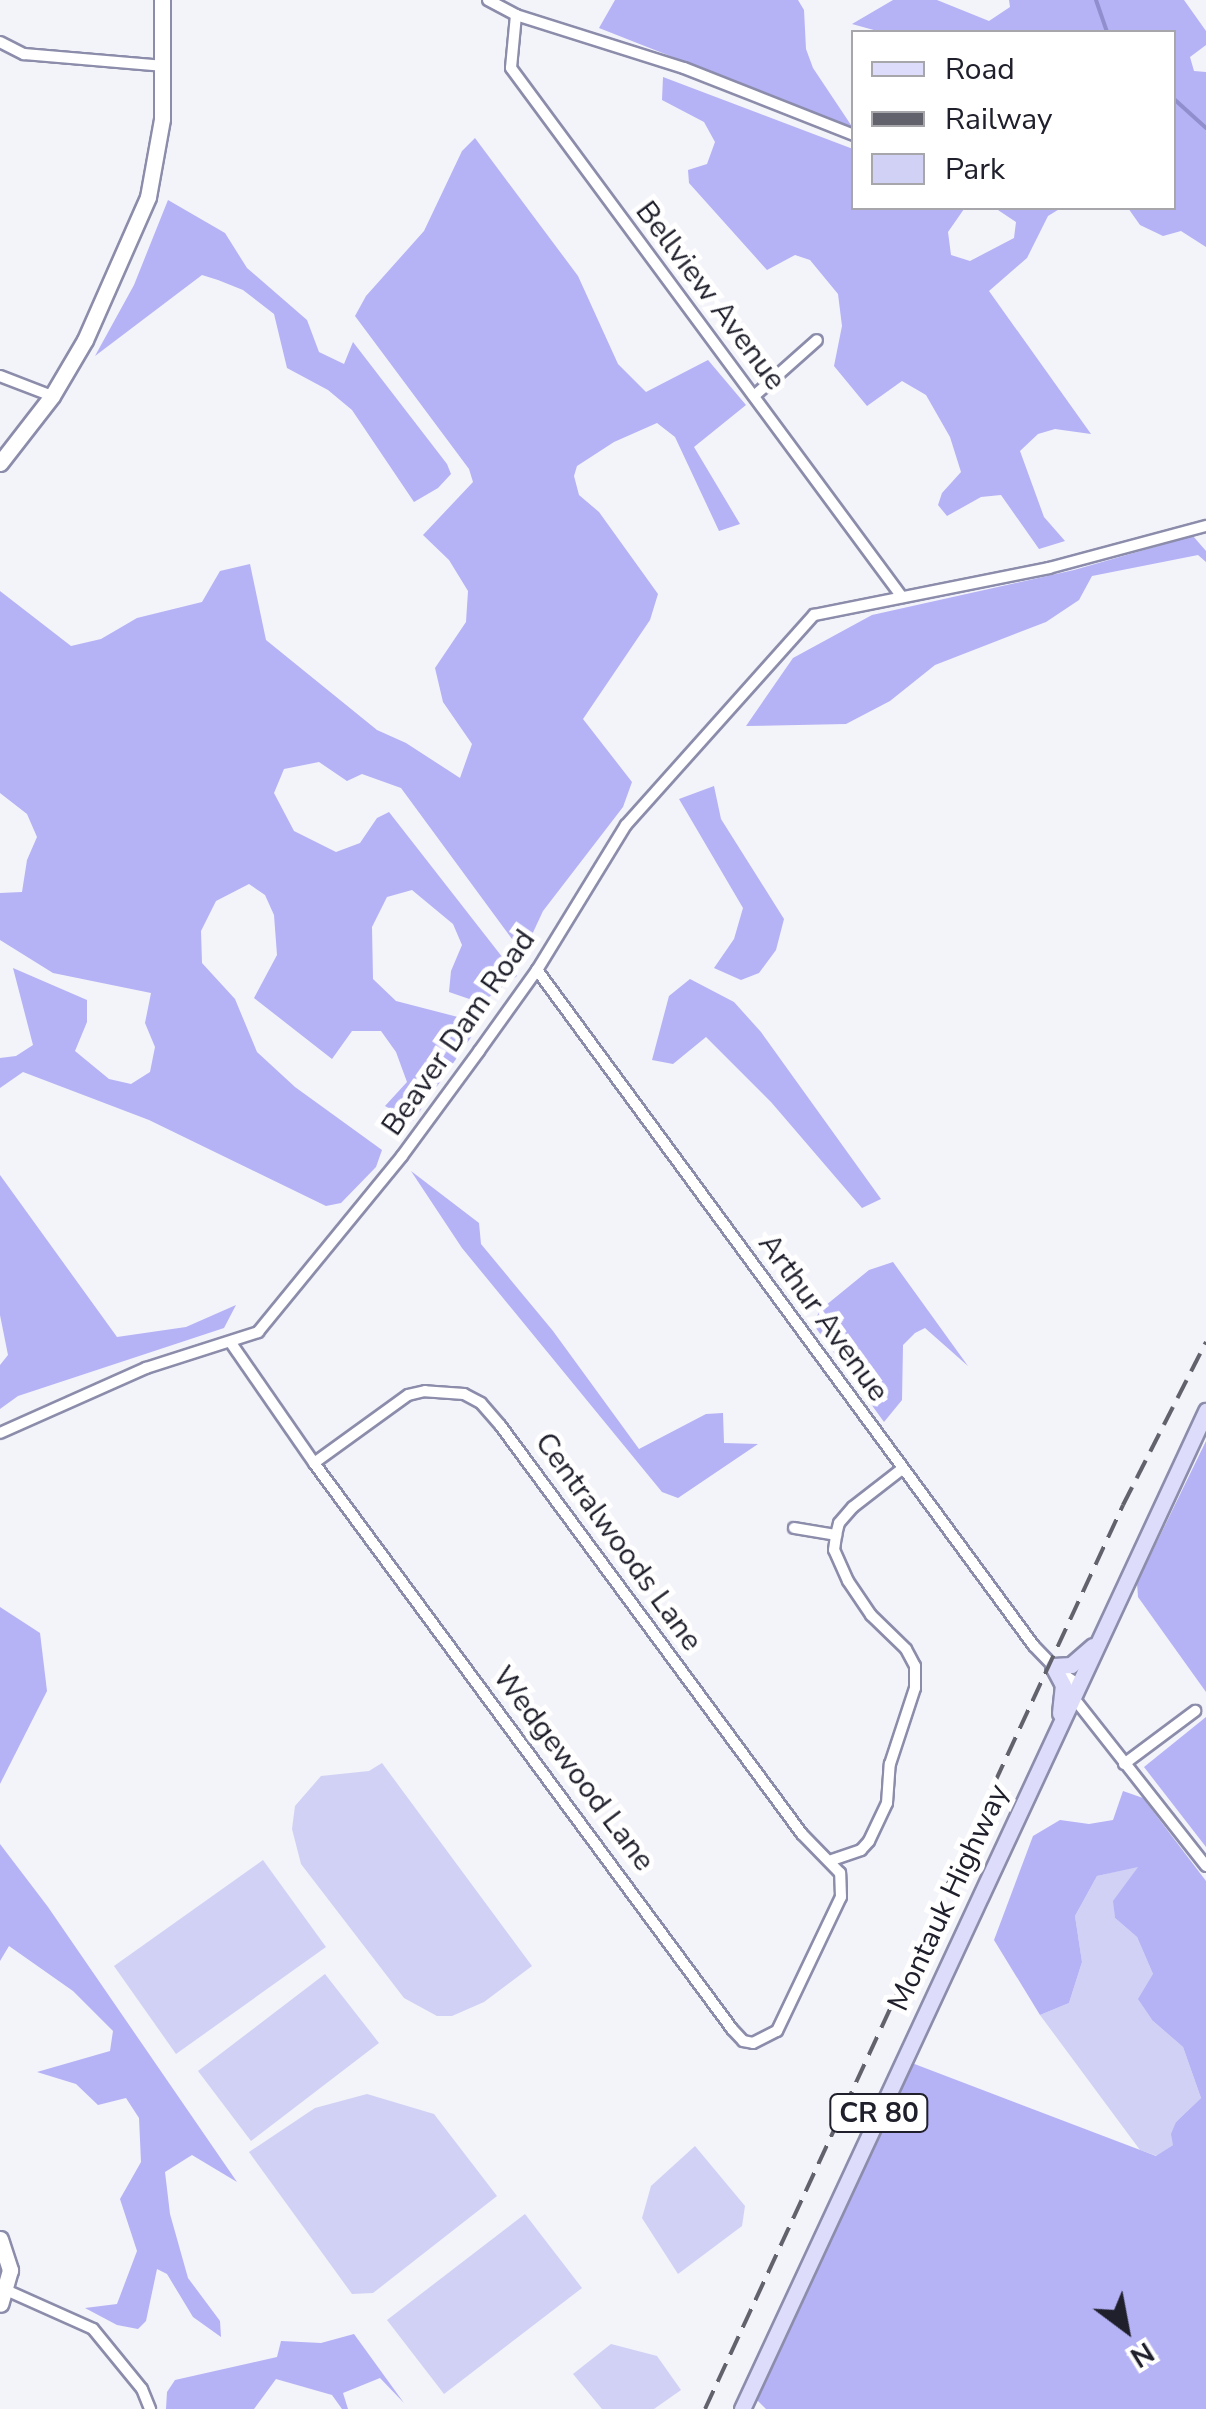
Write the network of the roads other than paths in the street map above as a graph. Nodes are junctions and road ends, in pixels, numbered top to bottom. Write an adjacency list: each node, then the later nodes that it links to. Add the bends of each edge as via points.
1 (162, 0): 5 (main road)
2 (488, 0): 3 (street)
3 (516, 15): 6 (street, via 684,68); 10 (street, Bellview Avenue, via 511,68)
4 (0, 42): 5 (street, via 24,54)
5 (165, 66): 9 (main road, via 148,197 85,340)
6 (851, 134)
7 (817, 340): 10 (street)
8 (0, 376): 9 (street)
9 (52, 396): 11 (main road)
10 (754, 396): 13 (street, Bellview Avenue)
11 (0, 464)
12 (1206, 526): 13 (street, Beaver Dam Road, via 1049,568)
13 (902, 597): 14 (street, Beaver Dam Road, via 814,615 626,826)
14 (538, 970): 15 (street, Beaver Dam Road, via 402,1156 258,1332); 19 (street, Arthur Avenue)
15 (232, 1344): 17 (street, Beaver Dam Road, via 146,1368); 18 (street, Wedgewood Lane)
16 (1206, 1411): 22 (main road, Montauk Highway / CR 80)
17 (0, 1434)
18 (314, 1463): 28 (street, Centralwoods Lane, via 408,1395 444,1391 481,1403 802,1834); 28 (street, Wedgewood Lane, via 743,2041 765,2040 777,2031 841,1897)
19 (902, 1469): 21 (street, via 853,1507); 23 (street, Arthur Avenue)
20 (794, 1528): 21 (street)
21 (836, 1536): 28 (street, via 834,1550 848,1581 906,1649 916,1688 890,1764 887,1803 870,1841)
22 (1100, 1639): 23 (main road, via 1075,1662); 24 (main road, Montauk Highway / CR 80)
23 (1053, 1666): 24 (street, Arthur Avenue); 26 (main road, via 1063,1690)
24 (1076, 1691): 26 (main road, Montauk Highway / CR 80); 27 (street, Arthur Avenue)
25 (1195, 1710): 27 (street)
26 (1055, 1736): 33 (main road, Montauk Highway / CR 80)
27 (1124, 1764): 29 (street, Arthur Avenue)
28 (832, 1860)
29 (1206, 1866)
30 (0, 2240): 31 (main road, via 10,2270)
31 (3, 2297): 32 (street, via 93,2329 142,2388)
32 (150, 2409)
33 (742, 2409)

